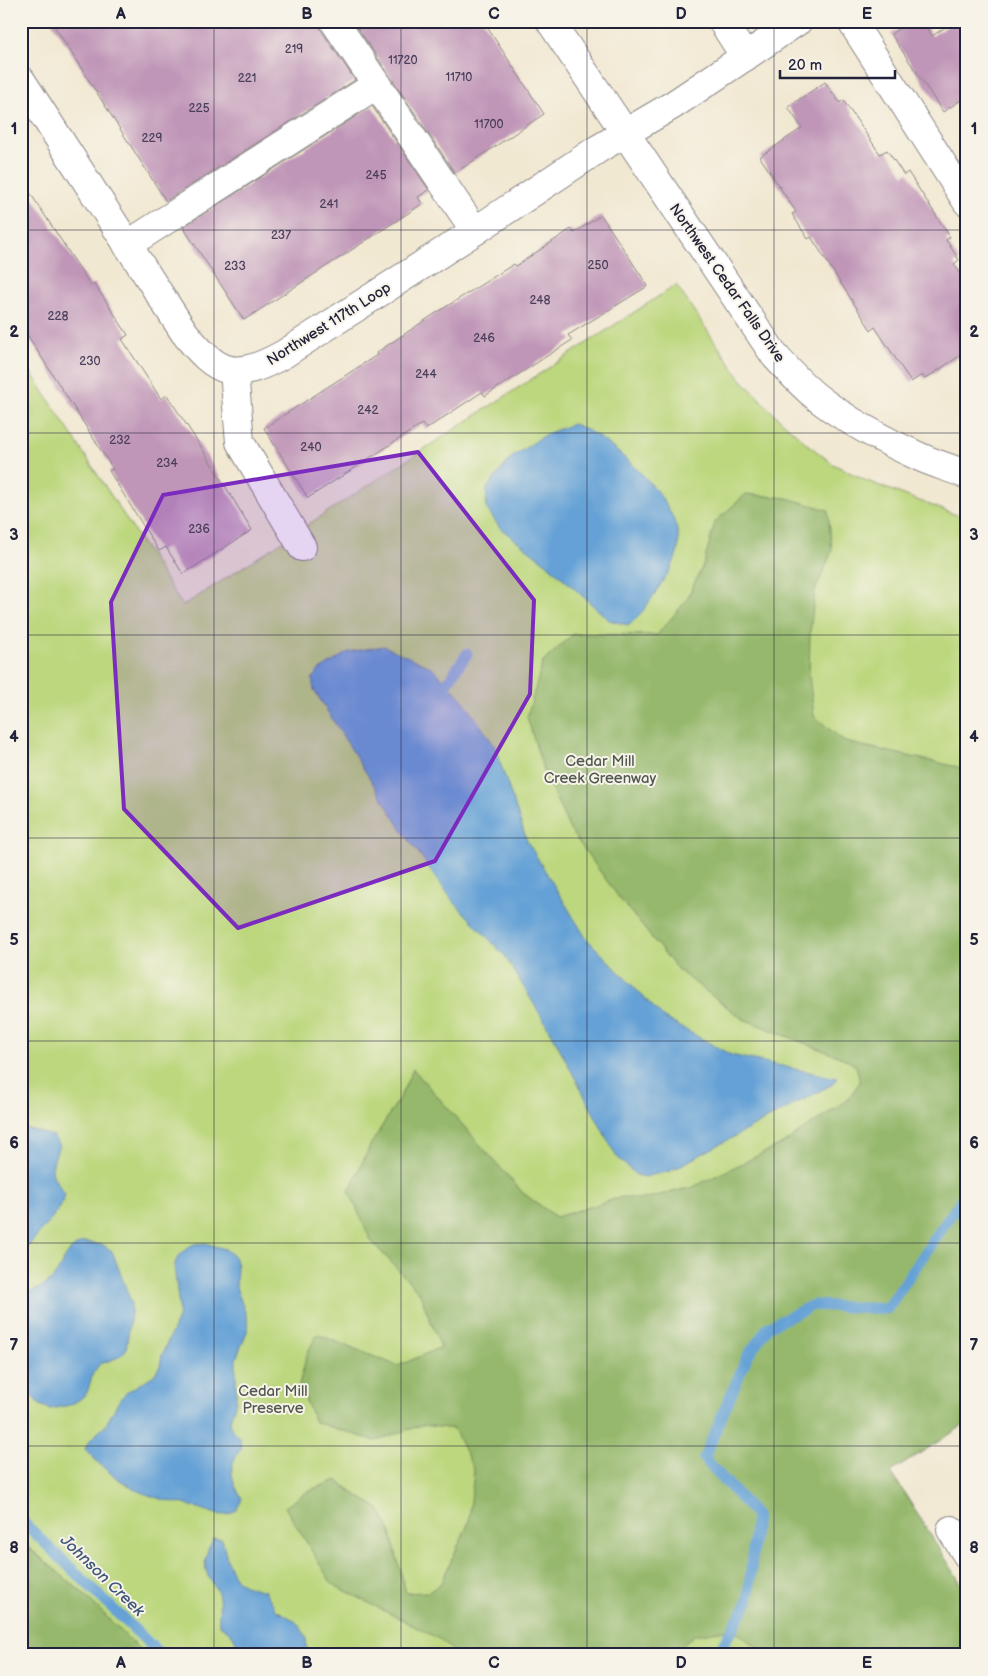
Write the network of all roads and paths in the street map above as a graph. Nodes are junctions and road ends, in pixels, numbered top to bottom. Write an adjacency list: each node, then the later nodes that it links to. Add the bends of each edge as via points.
1 (334, 21): 8 (street)
2 (550, 21): 9 (street, Northwest Cedar Falls Drive)
3 (722, 21): 6 (street)
4 (798, 21): 6 (street, Northwest 117th Loop)
5 (851, 21): 10 (street)
6 (745, 57): 9 (street, Northwest 117th Loop)
7 (21, 80): 12 (street)
8 (376, 85): 11 (street); 12 (street)
9 (625, 133): 11 (street, Northwest 117th Loop); 14 (street, Northwest Cedar Falls Drive, via 775,356 796,379 846,418 883,439)
10 (963, 187)
11 (475, 231): 13 (street, Northwest 117th Loop, via 284,354 257,368)
12 (127, 244): 13 (street, via 194,345 213,363)
13 (234, 371): 15 (street, via 240,442)
14 (967, 475)
15 (302, 546)
16 (951, 1530): 17 (street)
17 (967, 1555)

